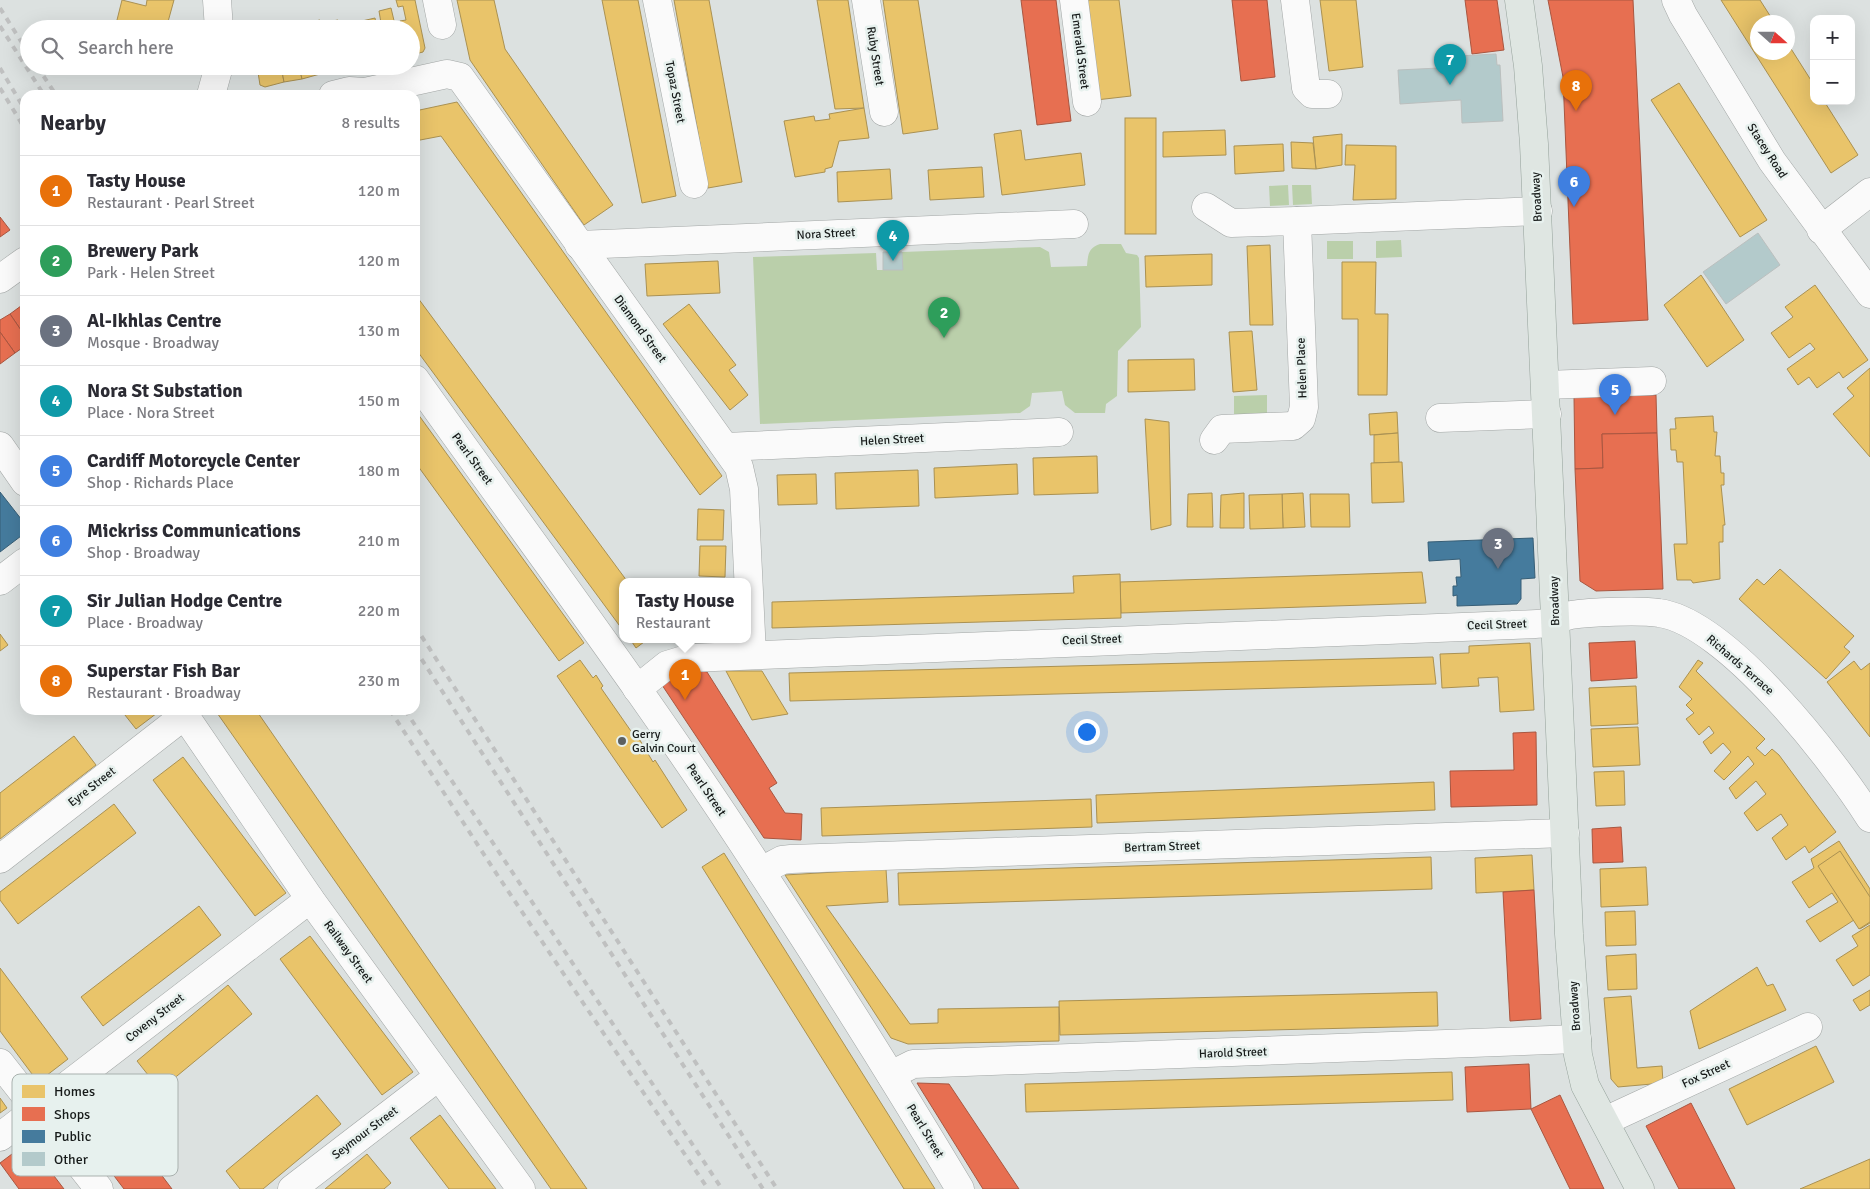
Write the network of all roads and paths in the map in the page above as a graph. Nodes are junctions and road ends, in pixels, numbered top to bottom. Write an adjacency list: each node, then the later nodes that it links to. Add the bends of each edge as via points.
1 (217, 0): 8 (street)
2 (657, 0): 15 (street, Topaz Street)
3 (866, 0): 14 (street, Ruby Street)
4 (1074, 0): 13 (street, Emerald Street)
5 (1295, 0): 12 (street, via 1306,88 1312,94)
6 (1519, 0): 18 (main road, Broadway, via 1528,66)
7 (1676, 0): 21 (street, Stacey Road, via 1772,161)
8 (218, 20)
9 (216, 75): 10 (street)
10 (212, 90)
11 (374, 90): 22 (street, Diamond Street, via 447,74 460,78)
12 (1328, 94)
13 (1087, 102)
14 (884, 112)
15 (694, 184)
16 (1870, 192): 21 (street)
17 (1206, 207): 19 (street, via 1231,222)
18 (1538, 211): 19 (street); 27 (main road, Broadway)
19 (1297, 221): 32 (street, Helen Place, via 1304,407 1301,419 1292,426 1222,429)
20 (1074, 224): 22 (street, Nora Street)
21 (1821, 230): 25 (street, Stacey Road)
22 (579, 245): 34 (street, Diamond Street)
23 (20, 265): 24 (street)
24 (0, 279)
25 (1870, 294)
26 (1652, 381): 27 (street)
27 (1546, 385): 29 (main road, Broadway)
28 (420, 386): 42 (street, Pearl Street)
29 (1547, 414): 30 (street); 39 (main road, Broadway)
30 (1440, 418)
31 (1059, 432): 34 (street, Helen Street)
32 (1214, 440)
33 (0, 446): 35 (street)
34 (726, 448): 37 (street, Diamond Street, via 743,476)
35 (20, 475)
36 (20, 566): 38 (street)
37 (748, 578)
38 (0, 581)
39 (1556, 620): 41 (street, Cecil Street, via 1512,625); 45 (street, Richards Terrace, via 1572,615 1650,612 1670,615 1697,629 1720,645 1774,694); 46 (main road, Broadway)
40 (751, 636): 41 (street, Diamond Street)
41 (752, 654): 42 (street, Cecil Street, via 680,660 667,665)
42 (637, 688): 48 (street, Pearl Street)
43 (180, 715): 47 (street, Eyre Street)
44 (184, 715): 49 (street, Railway Street)
45 (1868, 810)
46 (1565, 833): 48 (street, Bertram Street, via 791,859 782,860); 51 (main road, Broadway)
47 (0, 859)
48 (762, 871): 54 (street, Pearl Street)
49 (310, 898): 53 (street, Coveny Street); 55 (street, Railway Street)
50 (1808, 1027): 57 (street, Fox Street)
51 (1577, 1039): 54 (street, Harold Street, via 913,1064); 57 (main road, Broadway, via 1586,1085)
52 (0, 1064): 56 (street)
53 (82, 1074)
54 (891, 1075): 64 (street, Pearl Street)
55 (438, 1077): 62 (street, Seymour Street); 63 (street, Railway Street)
56 (12, 1079)
57 (1605, 1121): 65 (main road, Broadway)
58 (12, 1128): 59 (street, Coveny Street)
59 (0, 1137)
60 (89, 1176): 61 (street)
61 (99, 1189)
62 (292, 1189)
63 (521, 1189)
64 (960, 1189)
65 (1640, 1189)

